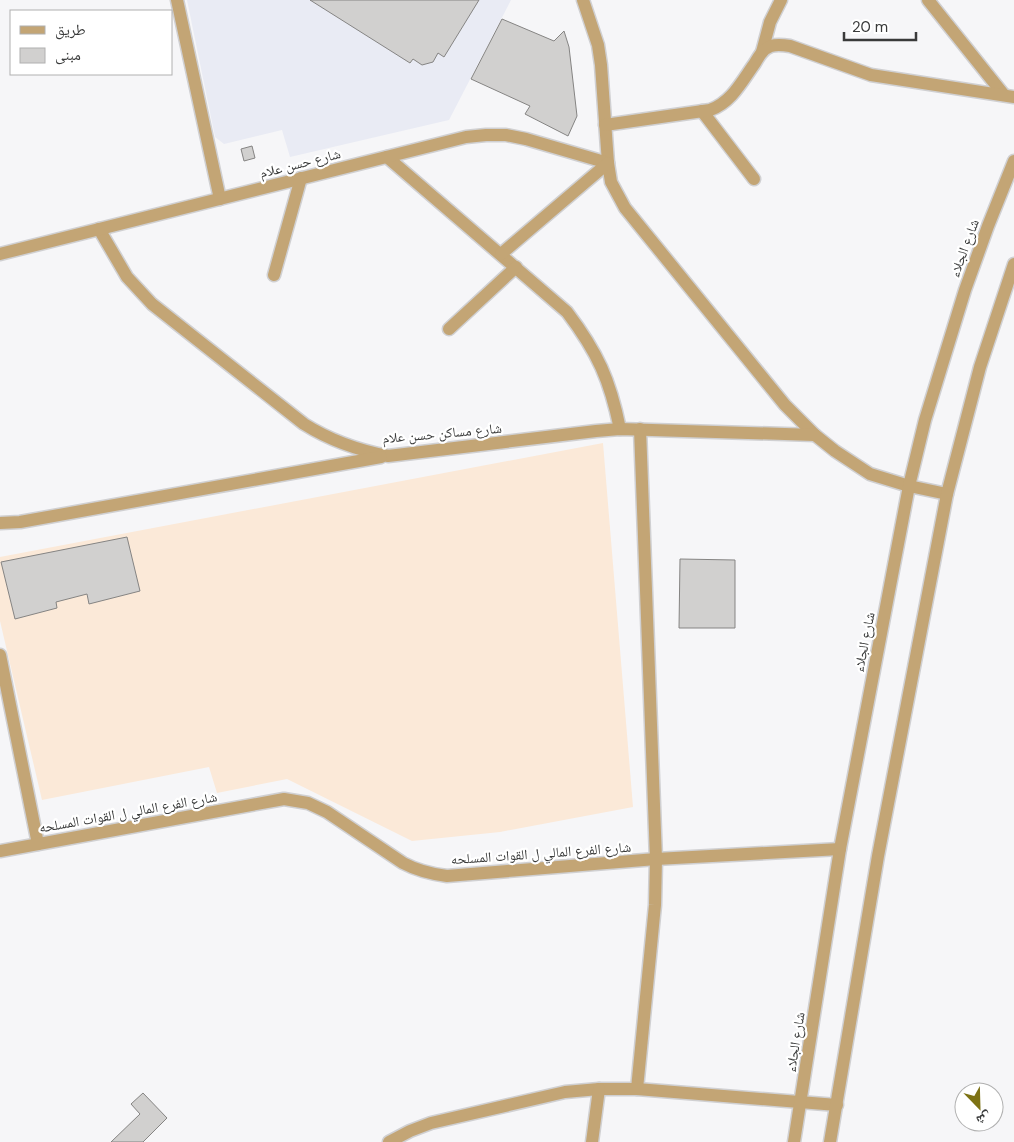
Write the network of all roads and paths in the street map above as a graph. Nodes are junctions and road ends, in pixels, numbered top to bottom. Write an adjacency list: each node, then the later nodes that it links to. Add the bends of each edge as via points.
1 (177, 0): 14 (street)
2 (583, 0): 8 (street, via 602,65)
3 (781, 0): 5 (street, via 770,22)
4 (928, 0): 6 (street)
5 (762, 52): 6 (street, via 780,44 871,75); 7 (street, via 730,98 718,107)
6 (1009, 96)
7 (702, 111): 8 (street); 13 (street)
8 (605, 125): 11 (street)
9 (387, 157): 11 (street, شارع حسن علام, via 466,137 493,135 526,139); 12 (street, شارع حسن علام); 17 (street)
10 (1014, 161): 26 (street, شارع الجلاء, via 956,318)
11 (608, 163): 17 (street); 24 (street, via 611,182 625,208 785,405)
12 (301, 178): 14 (street, شارع حسن علام); 20 (street)
13 (754, 179)
14 (220, 198): 15 (street, شارع حسن علام)
15 (99, 229): 16 (street, شارع حسن علام); 25 (street, شارع مساكن حسن علام, via 127,277 145,298 304,424 324,436 366,452)
16 (0, 254)
17 (501, 254): 19 (street)
18 (1014, 264): 27 (street, via 980,367)
19 (516, 268): 21 (street); 23 (street, via 567,312 587,338 614,398)
20 (274, 275)
21 (449, 329)
22 (640, 429): 23 (street, شارع مساكن حسن علام); 24 (street, شارع مساكن حسن علام); 33 (street)
23 (620, 430): 25 (street, شارع مساكن حسن علام)
24 (815, 435): 26 (street, via 870,474)
25 (388, 456): 28 (street, via 30,520)
26 (908, 486): 27 (street); 31 (street, شارع الجلاء)
27 (947, 494): 37 (street, via 878,856)
28 (0, 522)
29 (0, 655): 30 (street)
30 (38, 844): 32 (street, شارع الفرع المالي ل القوات المسلحه); 33 (street, شارع الفرع المالي ل القوات المسلحه, via 284,799 308,803 327,812 403,863 430,874 466,876)
31 (840, 849): 33 (street, شارع الفرع المالي ل القوات المسلحه); 36 (street, شارع الجلاء)
32 (0, 851)
33 (656, 859): 35 (street, via 655,905)
34 (599, 1089): 35 (street); 38 (street, via 565,1092 431,1123); 39 (street)
35 (637, 1090): 36 (street)
36 (800, 1102): 37 (street); 40 (street, شارع الجلاء)
37 (837, 1105): 41 (street)
38 (390, 1142)
39 (592, 1142)
40 (794, 1142)
41 (830, 1142)

